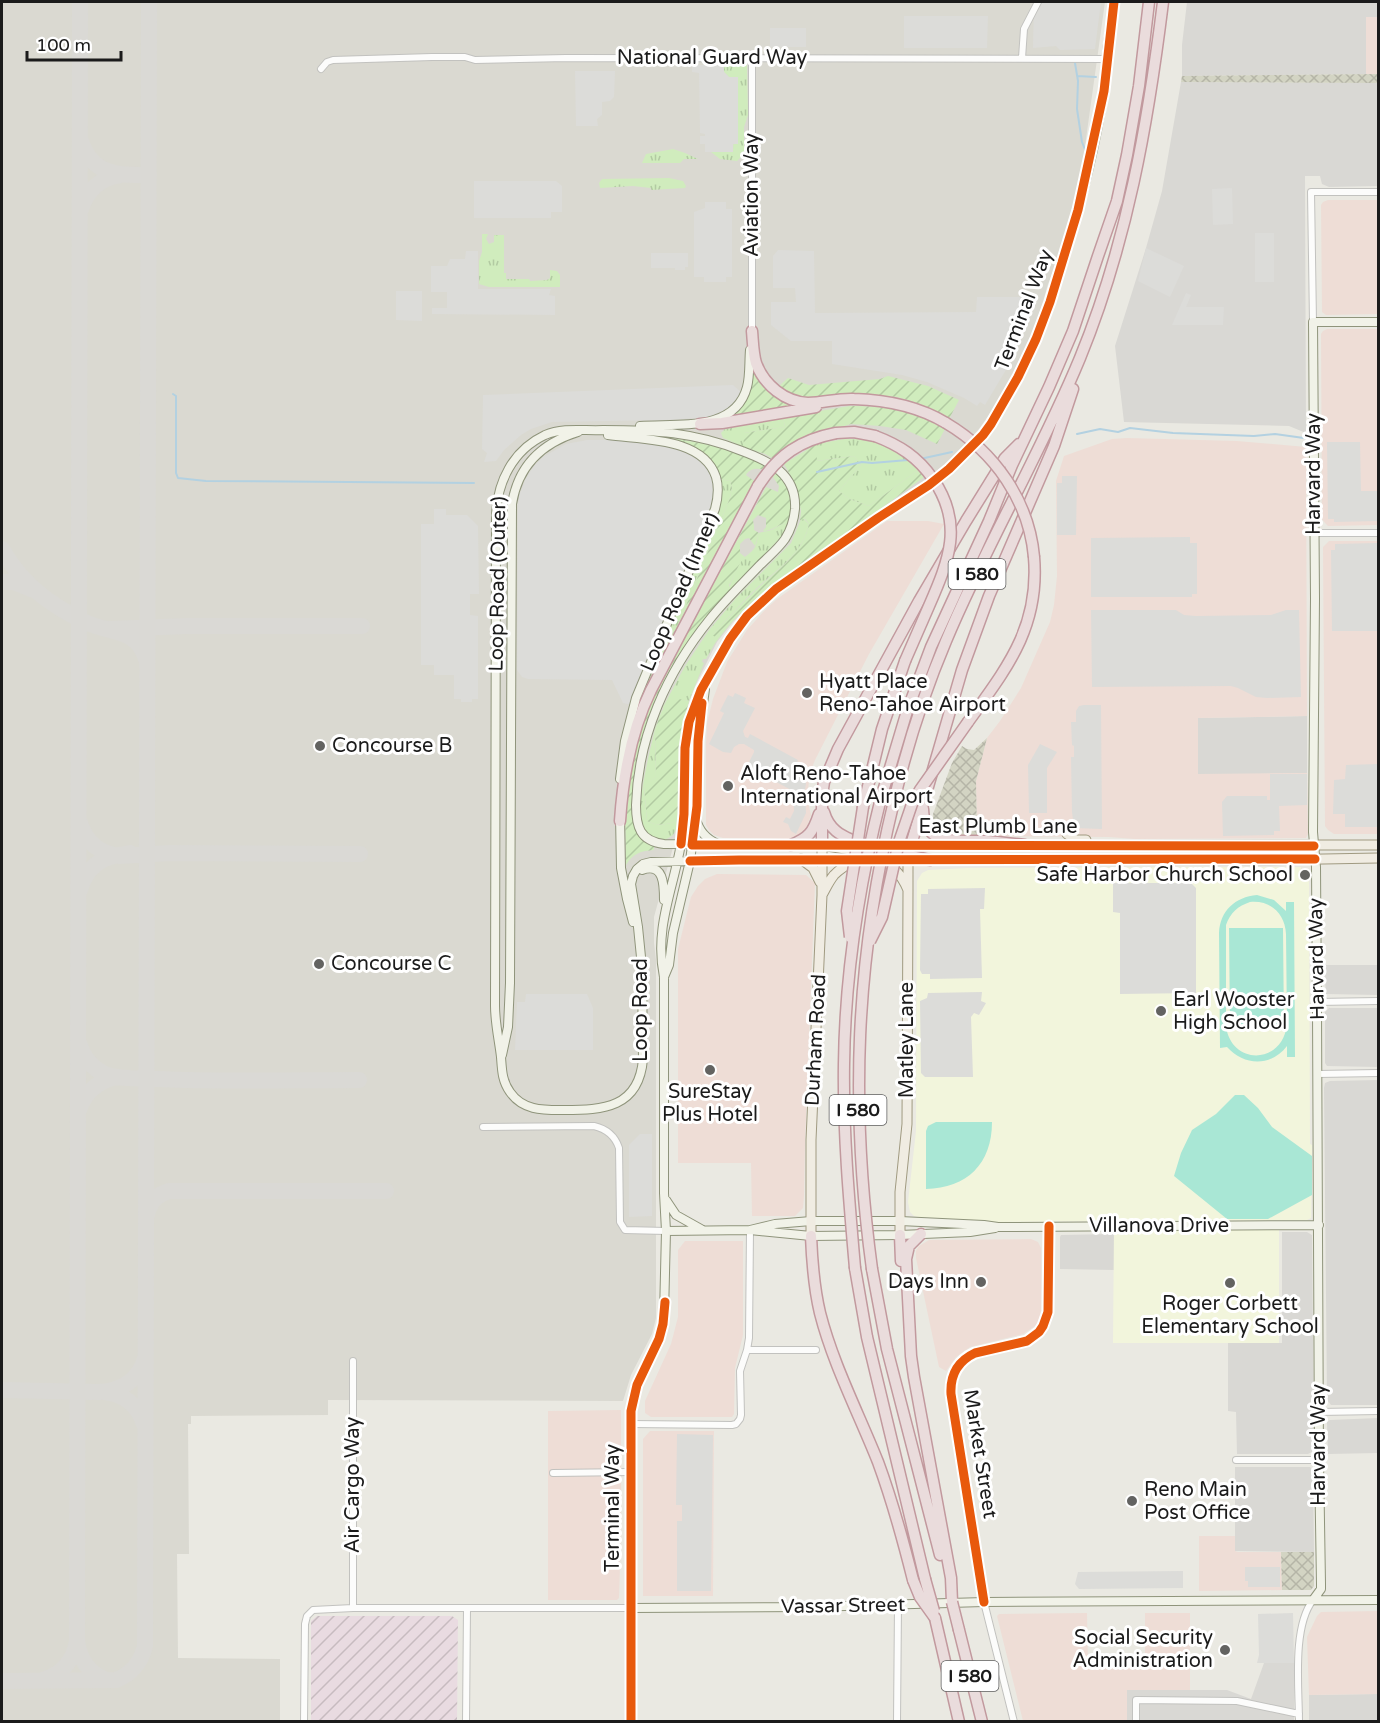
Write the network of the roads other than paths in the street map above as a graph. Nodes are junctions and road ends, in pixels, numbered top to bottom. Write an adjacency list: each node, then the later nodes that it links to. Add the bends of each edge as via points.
1 (1038, 2): 6 (street, via 1024,29)
2 (1114, 2): 7 (street, Terminal Way)
3 (1149, 2): 18 (highway, I 580, via 1133,125 1117,201 1073,331)
4 (1163, 2): 13 (highway, I 580, via 1135,182 1111,270)
5 (752, 58): 6 (street, National Guard Way); 8 (street, National Guard Way, via 432,57 333,60); 12 (street, Aviation Way)
6 (1022, 58): 7 (street, National Guard Way)
7 (1107, 59): 21 (street, Terminal Way, via 1088,170 1056,285 1026,363 991,424 949,470 764,600 730,639)
8 (321, 69)
9 (1378, 192): 10 (street, Harvard Way, via 1311,192)
10 (1313, 322): 11 (street); 19 (street, Harvard Way)
11 (1378, 322)
12 (752, 331): 14 (highway, via 761,374 787,398 807,403); 15 (street, via 748,382 742,400 724,417)
13 (1081, 356): 22 (highway, via 1054,447 989,596 962,670); 54 (highway, I 580, bridge, via 948,636 914,726 878,873)
14 (864, 399): 15 (highway); 54 (highway, bridge, via 901,404 935,417 985,452 1003,473 1022,507 1034,557 1034,589 1024,633 1007,667 912,804 882,917)
15 (700, 424): 16 (street)
16 (608, 430): 17 (street, Loop Road (Outer)); 27 (street, Loop Road (Outer), via 681,434 726,445 775,466 794,498 794,516 787,535 695,638 664,690 649,728 640,770 636,822 650,840)
17 (585, 431): 25 (street, Loop Road (Inner), via 693,450 712,468 718,488 715,509 634,705 620,774); 59 (street, Loop Road (Inner), via 556,441 537,454 518,479 512,504 510,983 508,1027); 59 (street, Loop Road (Outer), via 556,431 532,443 506,472 497,501 495,1006)
18 (1025, 438): 23 (highway, via 1005,458 919,601 838,750 824,782); 55 (highway, I 580, bridge, via 940,625 899,734 868,851)
19 (1314, 533): 20 (street); 36 (street, Harvard Way)
20 (1378, 533)
21 (707, 680): 24 (street, Terminal Way, via 698,741); 27 (street, Terminal Way, via 687,730)
22 (924, 797): 32 (highway, via 924,819 938,838); 38 (highway)
23 (822, 806): 30 (highway, via 809,835); 31 (highway); 37 (highway, via 836,831)
24 (696, 817): 28 (street, Terminal Way); 29 (street, via 703,834)
25 (620, 821): 53 (street, Loop Road (Inner), via 623,878); 55 (highway, bridge, via 626,768 641,712 758,486 775,462 810,440 836,433 875,436 901,447 923,465 942,492 950,517 949,557 905,661 882,729 863,807 847,911)
26 (1067, 834): 33 (main road, via 1076,840 1106,840)
27 (681, 844): 28 (street); 47 (street, Terminal Way)
28 (692, 845): 29 (street); 48 (street, Terminal Way)
29 (722, 845): 30 (street)
30 (791, 845): 31 (street)
31 (822, 845): 37 (main road); 43 (main road, Durham Road)
32 (1024, 845): 35 (main road, East Plumb Lane); 38 (main road, East Plumb Lane, via 926,845)
33 (1124, 845): 35 (main road, East Plumb Lane); 36 (main road, East Plumb Lane)
34 (1378, 845): 36 (main road, East Plumb Lane)
35 (1065, 846): 46 (main road, via 1061,856 964,856)
36 (1314, 846): 41 (street, Harvard Way)
37 (870, 850): 38 (street, East Plumb Lane); 39 (highway); 44 (main road)
38 (910, 852): 39 (highway); 45 (highway); 50 (main road, Matley Lane)
39 (886, 855): 44 (street); 50 (main road)
40 (1378, 858): 41 (main road, East Plumb Lane)
41 (1315, 859): 46 (main road, East Plumb Lane); 58 (street, Harvard Way)
42 (801, 860): 43 (street); 48 (street); 51 (main road, via 813,868)
43 (822, 860): 44 (street); 51 (main road, Durham Road)
44 (859, 860): 51 (main road, via 842,868)
45 (930, 860): 46 (main road, East Plumb Lane)
46 (945, 860)
47 (677, 861): 48 (street); 49 (street, via 643,864 634,872); 52 (street, Terminal Way)
48 (690, 861): 56 (street, Terminal Way)
49 (632, 888): 52 (street, via 642,870 658,872 664,885); 53 (street)
50 (908, 890): 65 (main road, Matley Lane, via 907,1124)
51 (822, 891): 64 (main road, Durham Road)
52 (663, 919): 56 (street, Terminal Way, via 660,950)
53 (639, 938): 59 (street, Loop Road, via 642,1065 638,1081 625,1097 597,1110 529,1108 508,1090)
54 (866, 950): 86 (highway, I 580, bridge, via 858,1120 863,1201 887,1349)
55 (852, 952): 94 (highway, I 580, bridge, via 844,1064 855,1268 867,1337)
56 (664, 977): 63 (street, Terminal Way)
57 (1378, 1001): 58 (street)
58 (1317, 1002): 60 (street, Harvard Way)
59 (501, 1059)
60 (1318, 1074): 61 (street); 66 (street, Harvard Way)
61 (1378, 1074)
62 (483, 1127): 71 (street, via 604,1129 619,1148 620,1222 625,1230)
63 (664, 1195): 69 (street, via 676,1215); 71 (street, Terminal Way)
64 (811, 1221): 65 (street, Villanova Drive); 70 (street, Villanova Drive); 74 (main road, Durham Road)
65 (900, 1221): 68 (street, Villanova Drive); 73 (main road, Matley Lane)
66 (1319, 1225): 67 (street, Villanova Drive); 80 (street, Harvard Way)
67 (1048, 1226): 68 (street, Villanova Drive); 89 (street, Market Street, via 1048,1312 1043,1326 1027,1341 968,1356 951,1379)
68 (998, 1227): 72 (street, Villanova Drive)
69 (704, 1230): 70 (street, Villanova Drive); 71 (street, Villanova Drive)
70 (750, 1230): 74 (street, Villanova Drive); 75 (street)
71 (666, 1231): 81 (street, Terminal Way, via 663,1328 637,1385)
72 (921, 1234): 73 (street, Villanova Drive); 77 (highway, via 909,1246 906,1259)
73 (900, 1235): 74 (street, Villanova Drive); 77 (highway, via 902,1299)
74 (811, 1236): 94 (highway, bridge, via 819,1311 831,1350 887,1487 913,1580)
75 (747, 1350): 76 (street); 81 (street, via 740,1371 741,1415 736,1424)
76 (816, 1350)
77 (911, 1356): 86 (highway)
78 (353, 1361): 91 (street, Air Cargo Way)
79 (1378, 1411): 80 (street)
80 (1319, 1412): 83 (street, Harvard Way)
81 (631, 1424): 84 (street, Terminal Way)
82 (1236, 1460): 83 (street)
83 (1319, 1460): 87 (street, Harvard Way, via 1321,1589)
84 (631, 1472): 85 (street); 93 (street, Terminal Way)
85 (553, 1473)
86 (948, 1578): 101 (highway, I 580, bridge)
87 (1314, 1600): 88 (street, Vassar Street); 89 (street, Vassar Street); 95 (street, Harvard Way, via 1300,1635)
88 (1378, 1600)
89 (984, 1602): 90 (street, Vassar Street); 102 (street, Market Street)
90 (898, 1605): 93 (street, Vassar Street); 99 (street)
91 (354, 1608): 92 (street, Vassar Street); 96 (street, Vassar Street, via 315,1609 308,1614)
92 (467, 1608): 93 (street, Vassar Street); 97 (street)
93 (631, 1608): 98 (street, Terminal Way)
94 (935, 1618): 100 (highway, I 580)
95 (1299, 1718): 103 (street, via 1237,1701 1136,1700)
96 (304, 1722)
97 (466, 1722)
98 (631, 1722)
99 (897, 1722)
100 (959, 1722)
101 (982, 1722)
102 (1014, 1722)
103 (1136, 1722)

